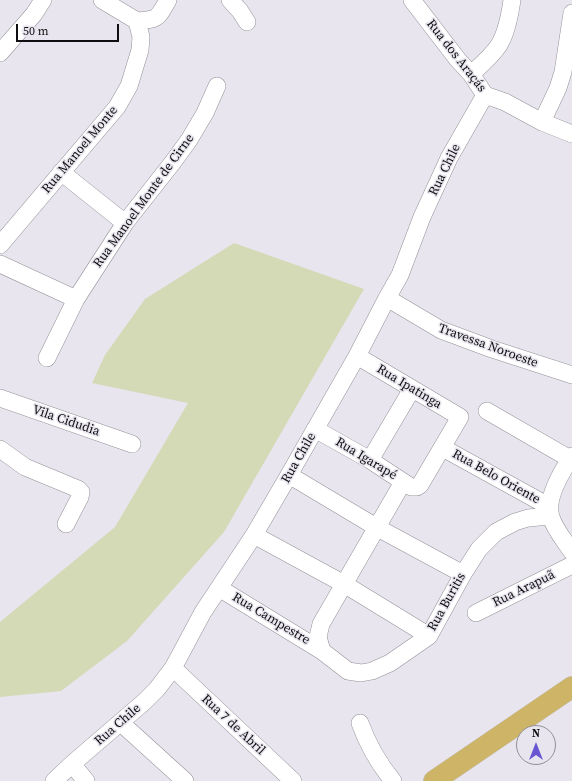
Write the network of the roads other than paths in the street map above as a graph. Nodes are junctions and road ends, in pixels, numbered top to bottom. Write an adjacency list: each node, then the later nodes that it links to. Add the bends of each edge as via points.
1 (43, 0): 10 (street)
2 (102, 0): 8 (street)
3 (168, 0): 8 (street, via 160,15 152,20)
4 (230, 0): 9 (street)
5 (412, 0): 11 (street, Rua dos Araçás)
6 (512, 0): 11 (street, via 500,44)
7 (572, 13): 14 (street, via 563,72)
8 (137, 21): 16 (street, Rua Manoel Monte, via 141,37 140,50 130,86 112,114)
9 (247, 22)
10 (0, 53)
11 (471, 74): 13 (street, Rua dos Araçás)
12 (218, 86): 17 (street, Rua Manoel Monte de Cirne, via 185,146)
13 (485, 95): 14 (street, Rua dos Araçás, via 505,102); 20 (street, Rua Chile, via 449,158 422,217 400,275)
14 (542, 122): 15 (street, Rua dos Araçás)
15 (572, 134)
16 (61, 172): 17 (street); 18 (street, Rua Manoel Monte)
17 (126, 223): 21 (street, Rua Manoel Monte de Cirne)
18 (0, 245)
19 (0, 264): 21 (street)
20 (386, 298): 22 (street, Rua Chile); 24 (street, Travessa Noroeste, via 442,330)
21 (76, 299): 23 (street, Rua Manoel Monte de Cirne)
22 (357, 356): 25 (street, Rua Ipatinga); 28 (street, Rua Chile)
23 (47, 358)
24 (572, 375)
25 (412, 389): 30 (street, Rua Ipatinga, via 460,417); 33 (street)
26 (0, 398): 29 (street, Vila Cidudia)
27 (488, 411): 32 (street)
28 (315, 429): 33 (street, Rua Igarapé); 34 (street, Rua Chile)
29 (132, 444)
30 (443, 448): 35 (street, via 420,486); 36 (street, Rua Belo Oriente)
31 (0, 450): 37 (street, via 25,467 81,492)
32 (571, 458): 36 (street, via 551,498)
33 (370, 460): 35 (street, Rua Igarapé)
34 (289, 475): 38 (street); 39 (street, Rua Chile)
35 (410, 485): 38 (street)
36 (550, 511): 40 (street); 42 (street, Rua Buritis, via 515,522 496,532 479,548)
37 (66, 524)
38 (376, 527): 42 (street); 43 (street)
39 (254, 535): 43 (street); 44 (street, Rua Chile)
40 (572, 552)
41 (572, 565): 45 (street, Rua Arapuã)
42 (463, 574): 46 (street, Rua Buritis)
43 (344, 584): 46 (street); 47 (street, via 321,624 318,637)
44 (219, 588): 47 (street, Rua Campestre); 48 (street, Rua Chile)
45 (476, 613)
46 (429, 636): 47 (street, Rua Buritis, via 390,664 361,673 348,671)
47 (322, 651)
48 (173, 668): 50 (street, Rua Chile, via 157,689); 56 (street, Rua 7 de Abril)
49 (570, 694): 58 (main road)
50 (121, 723): 52 (street, Rua Chile); 55 (street)
51 (360, 723): 57 (street, via 381,767)
52 (72, 764): 53 (street, Rua Chile); 54 (street)
53 (54, 781)
54 (86, 781)
55 (184, 781)
56 (292, 781)
57 (393, 781)
58 (434, 781)

